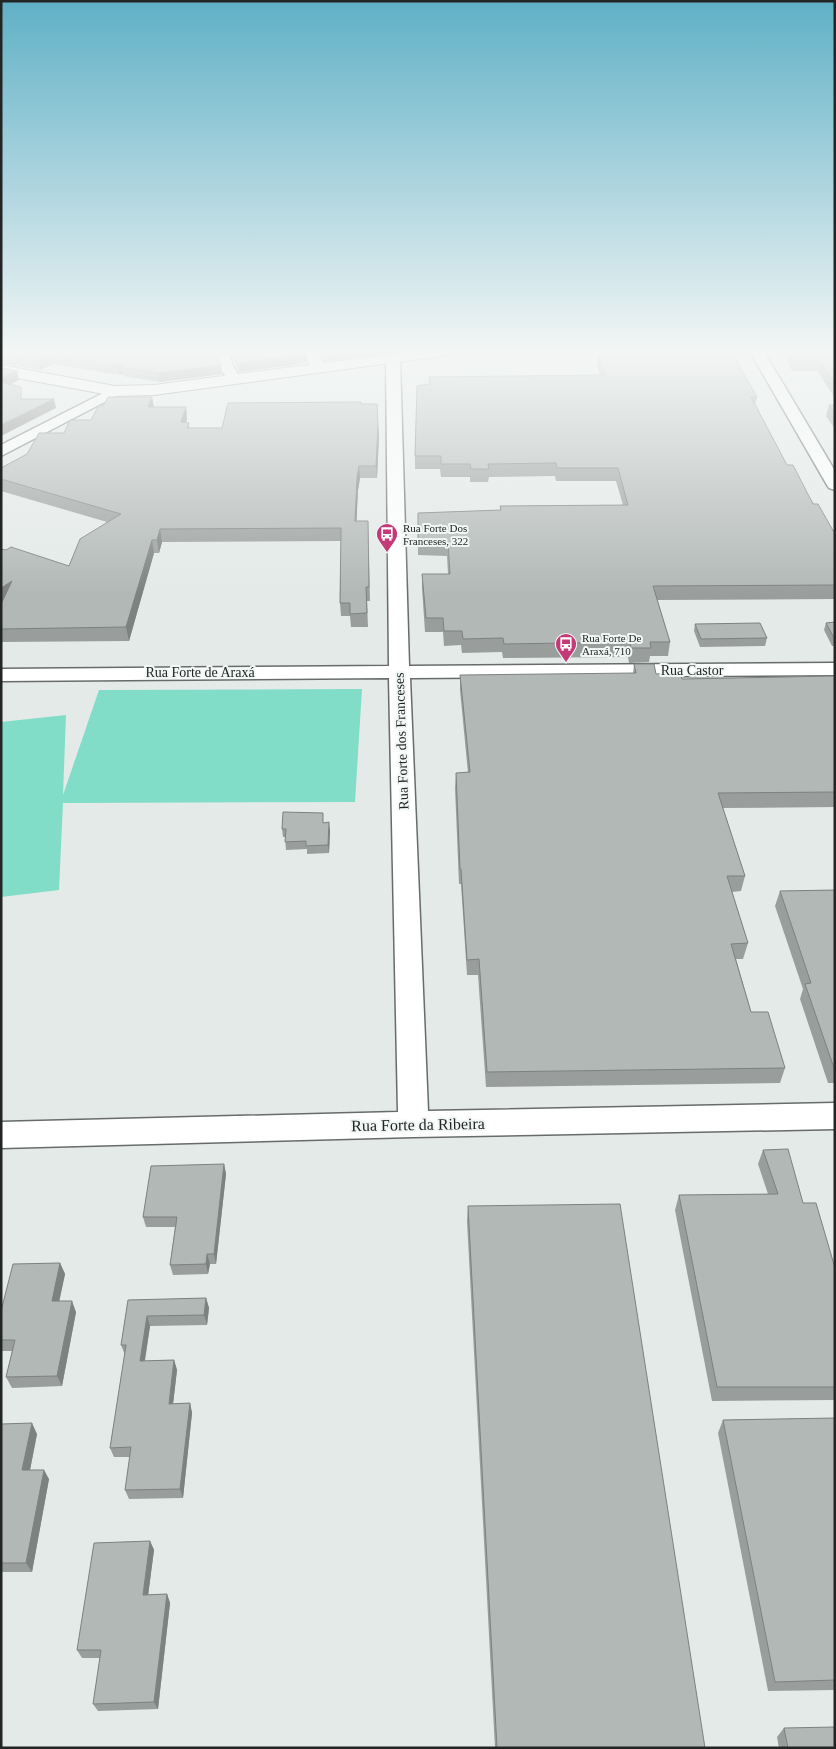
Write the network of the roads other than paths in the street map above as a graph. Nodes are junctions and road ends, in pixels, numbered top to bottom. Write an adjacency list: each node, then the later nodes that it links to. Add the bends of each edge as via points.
1 (38, 432): 4 (street)
2 (398, 432): 7 (street, Rua Forte dos Franceses)
3 (804, 432): 5 (street)
4 (1, 451)
5 (835, 485)
6 (835, 669): 7 (street, Rua Castor)
7 (399, 671): 8 (street, Rua Forte de Araxá); 10 (street, Rua Forte dos Franceses)
8 (1, 675)
9 (835, 1116): 10 (street, Rua Forte da Ribeira)
10 (414, 1124): 11 (street, Rua Forte da Ribeira)
11 (1, 1135)

